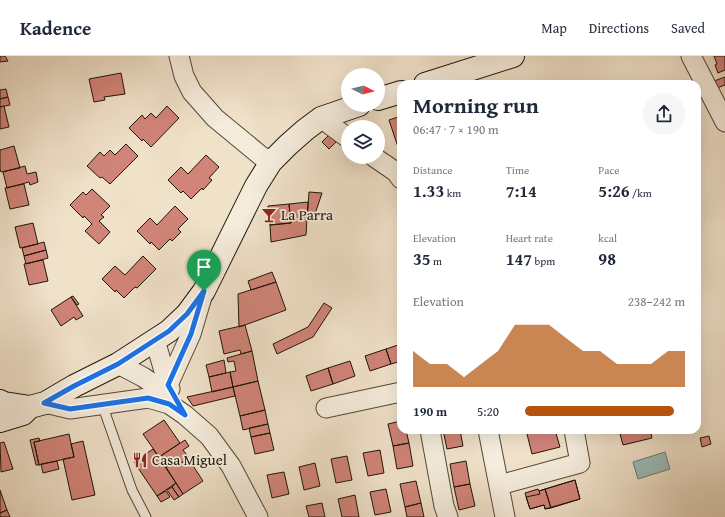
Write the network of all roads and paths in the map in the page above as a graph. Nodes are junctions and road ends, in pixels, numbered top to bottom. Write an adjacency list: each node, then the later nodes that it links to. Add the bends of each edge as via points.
1 (179, 56): 11 (street, via 184,76 197,98 215,118)
2 (513, 56): 4 (main road)
3 (691, 56): 9 (street)
4 (438, 80)
5 (397, 93): 6 (main road)
6 (385, 97)
7 (341, 111): 8 (main road)
8 (321, 118): 10 (street); 11 (main road)
9 (725, 122)
10 (341, 133)
11 (271, 162): 14 (main road, via 256,186)
12 (384, 164): 13 (street)
13 (397, 173)
14 (204, 291): 15 (main road, via 187,314); 17 (street, via 191,334)
15 (156, 340): 16 (main road); 17 (street)
16 (118, 364): 17 (street, via 156,386); 21 (main road)
17 (168, 385): 23 (street)
18 (397, 393): 22 (street)
19 (0, 401): 21 (main road)
20 (102, 404): 21 (street, via 70,409); 23 (street, via 148,398 169,404); 29 (lane, via 132,490)
21 (37, 405): 24 (main road, via 23,414)
22 (326, 408)
23 (185, 415): 30 (street, via 209,436 227,460)
24 (0, 420)
25 (431, 434): 31 (street)
26 (489, 434): 28 (street)
27 (575, 434): 28 (street, via 580,463)
28 (499, 485): 32 (street)
29 (146, 517)
30 (258, 517)
31 (448, 517)
32 (505, 517)

